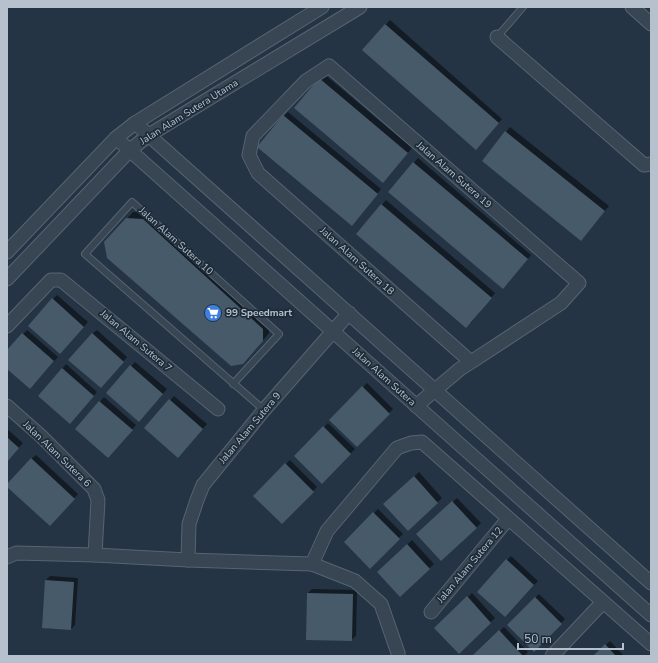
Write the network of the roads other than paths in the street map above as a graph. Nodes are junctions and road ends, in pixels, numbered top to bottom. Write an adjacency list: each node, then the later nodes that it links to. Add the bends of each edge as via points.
1 (322, 7): 8 (street, Jalan Alam Sutera Utama)
2 (360, 7): 9 (street, Jalan Alam Sutera Utama)
3 (523, 7): 6 (lane)
4 (632, 7): 5 (street)
5 (651, 24)
6 (497, 37): 12 (street, via 644,165)
7 (329, 66): 18 (street, Jalan Alam Sutera 18, via 306,81 253,136 249,155 258,173); 18 (street, Jalan Alam Sutera 19, via 580,283 561,303)
8 (135, 123): 9 (street); 10 (street, Jalan Alam Sutera Utama)
9 (149, 135): 11 (street, Jalan Alam Sutera Utama); 15 (street)
10 (116, 138): 11 (street, Jalan Alam Sutera); 13 (street, Jalan Alam Sutera Utama)
11 (130, 150): 14 (street, Jalan Alam Sutera Utama); 17 (street, Jalan Alam Sutera)
12 (651, 164)
13 (7, 252)
14 (7, 279)
15 (349, 313): 17 (street, Jalan Alam Sutera 9); 20 (street)
16 (7, 326): 23 (street, Jalan Alam Sutera 7, via 51,280 61,280)
17 (333, 331): 22 (street, Jalan Alam Sutera); 24 (street, Jalan Alam Sutera 9)
18 (471, 362): 20 (street)
19 (233, 384): 19 (lane, Jalan Alam Sutera 10, via 85,254 132,202 279,334); 24 (lane, Jalan Alam Sutera 10)
20 (435, 390): 22 (street); 30 (street)
21 (7, 406): 26 (street, Jalan Alam Sutera 6, via 94,489 98,500)
22 (416, 406): 33 (street, Jalan Alam Sutera)
23 (218, 409)
24 (264, 410): 28 (street, Jalan Alam Sutera 9, via 203,485 189,524)
25 (508, 519): 29 (street, via 422,442 411,443 397,448 327,531); 31 (street); 32 (street, Jalan Alam Sutera 12)
26 (95, 555): 27 (street, via 16,553); 28 (street)
27 (7, 557)
28 (188, 560): 29 (street)
29 (312, 564): 35 (street, via 355,581 381,604)
30 (651, 583)
31 (603, 602): 34 (street); 36 (street)
32 (431, 612)
33 (651, 616)
34 (651, 644)
35 (398, 656)
36 (552, 656)

